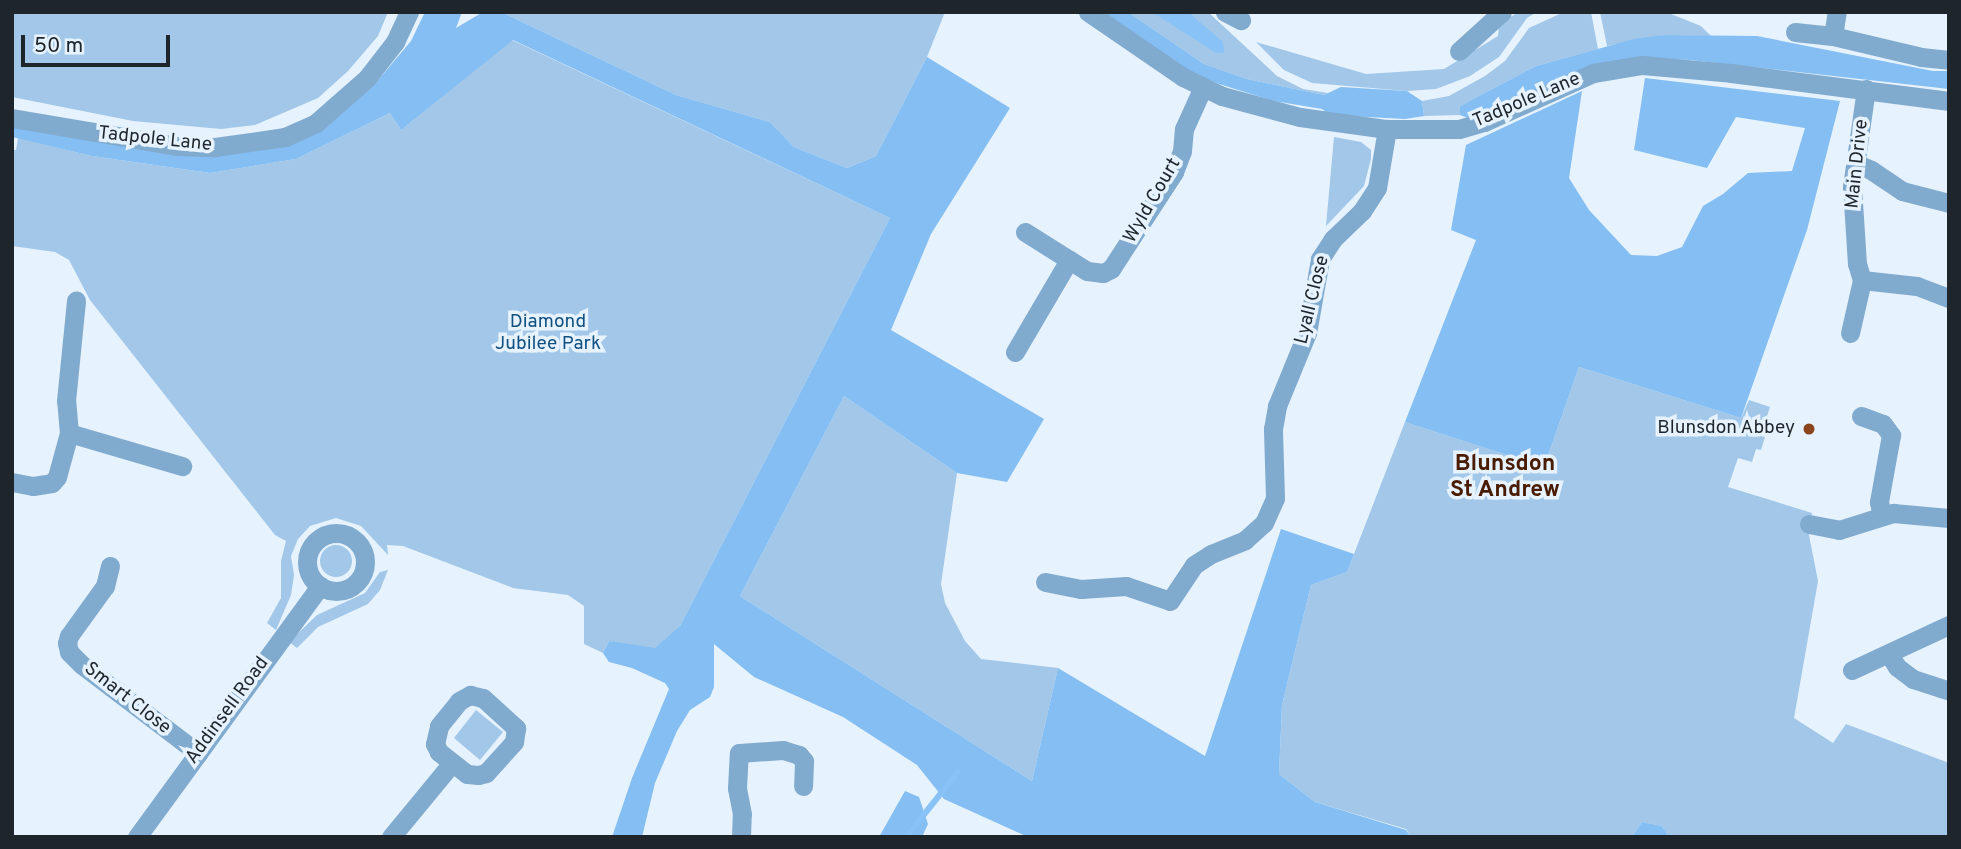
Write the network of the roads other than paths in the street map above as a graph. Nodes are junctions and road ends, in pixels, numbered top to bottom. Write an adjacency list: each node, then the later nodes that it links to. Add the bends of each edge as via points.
1 (409, 12): 12 (street, Tadpole Lane, via 395,42 367,78 316,122 285,137 215,147 178,146)
2 (1088, 12): 9 (street, Tadpole Lane)
3 (1837, 12): 6 (street)
4 (1489, 16): 7 (street)
5 (1795, 32): 6 (street)
6 (1833, 36): 8 (street)
7 (1459, 51)
8 (1949, 60)
9 (1203, 87): 13 (street, Tadpole Lane, via 1300,117); 17 (street, Wyld Court, via 1184,129 1174,172 1119,259 1103,273)
10 (1866, 89): 11 (street, Tadpole Lane); 13 (street, Tadpole Lane, via 1642,65 1593,73 1459,129); 14 (street, Main Drive)
11 (1949, 101)
12 (12, 118)
13 (1387, 129): 31 (street, Lyall Close, via 1377,188 1320,259 1304,344 1277,406 1275,498 1264,523 1245,540 1194,565 1170,601 1126,586 1081,589)
14 (1857, 164): 15 (street, via 1902,191); 18 (street, Main Drive, via 1851,201)
15 (1949, 203)
16 (1025, 232): 17 (street, Wyld Court)
17 (1069, 261): 22 (street)
18 (1862, 280): 19 (street, via 1917,286); 21 (street, Main Drive)
19 (1949, 298)
20 (76, 300): 24 (street, via 66,401)
21 (1850, 333)
22 (1015, 352)
23 (1861, 416): 27 (street, via 1883,424 1891,435 1879,502)
24 (69, 433): 25 (street); 26 (street, via 55,481 33,486)
25 (182, 466)
26 (12, 482)
27 (1882, 516): 28 (street, via 1907,513); 29 (street, via 1845,530)
28 (1949, 518)
29 (1809, 524)
30 (110, 566): 37 (street, Smart Close, via 105,586 69,636 68,649 82,665)
31 (1045, 582)
32 (320, 586): 37 (street, Addinsell Road)
33 (1949, 625): 34 (street)
34 (1889, 654): 35 (street); 36 (street, via 1913,680)
35 (1852, 670)
36 (1949, 691)
37 (198, 753): 40 (street, Addinsell Road)
38 (452, 763): 41 (street)
39 (803, 786): 42 (street, via 804,761 799,755 783,750 739,753)
40 (137, 837)
41 (391, 837)
42 (741, 837)

